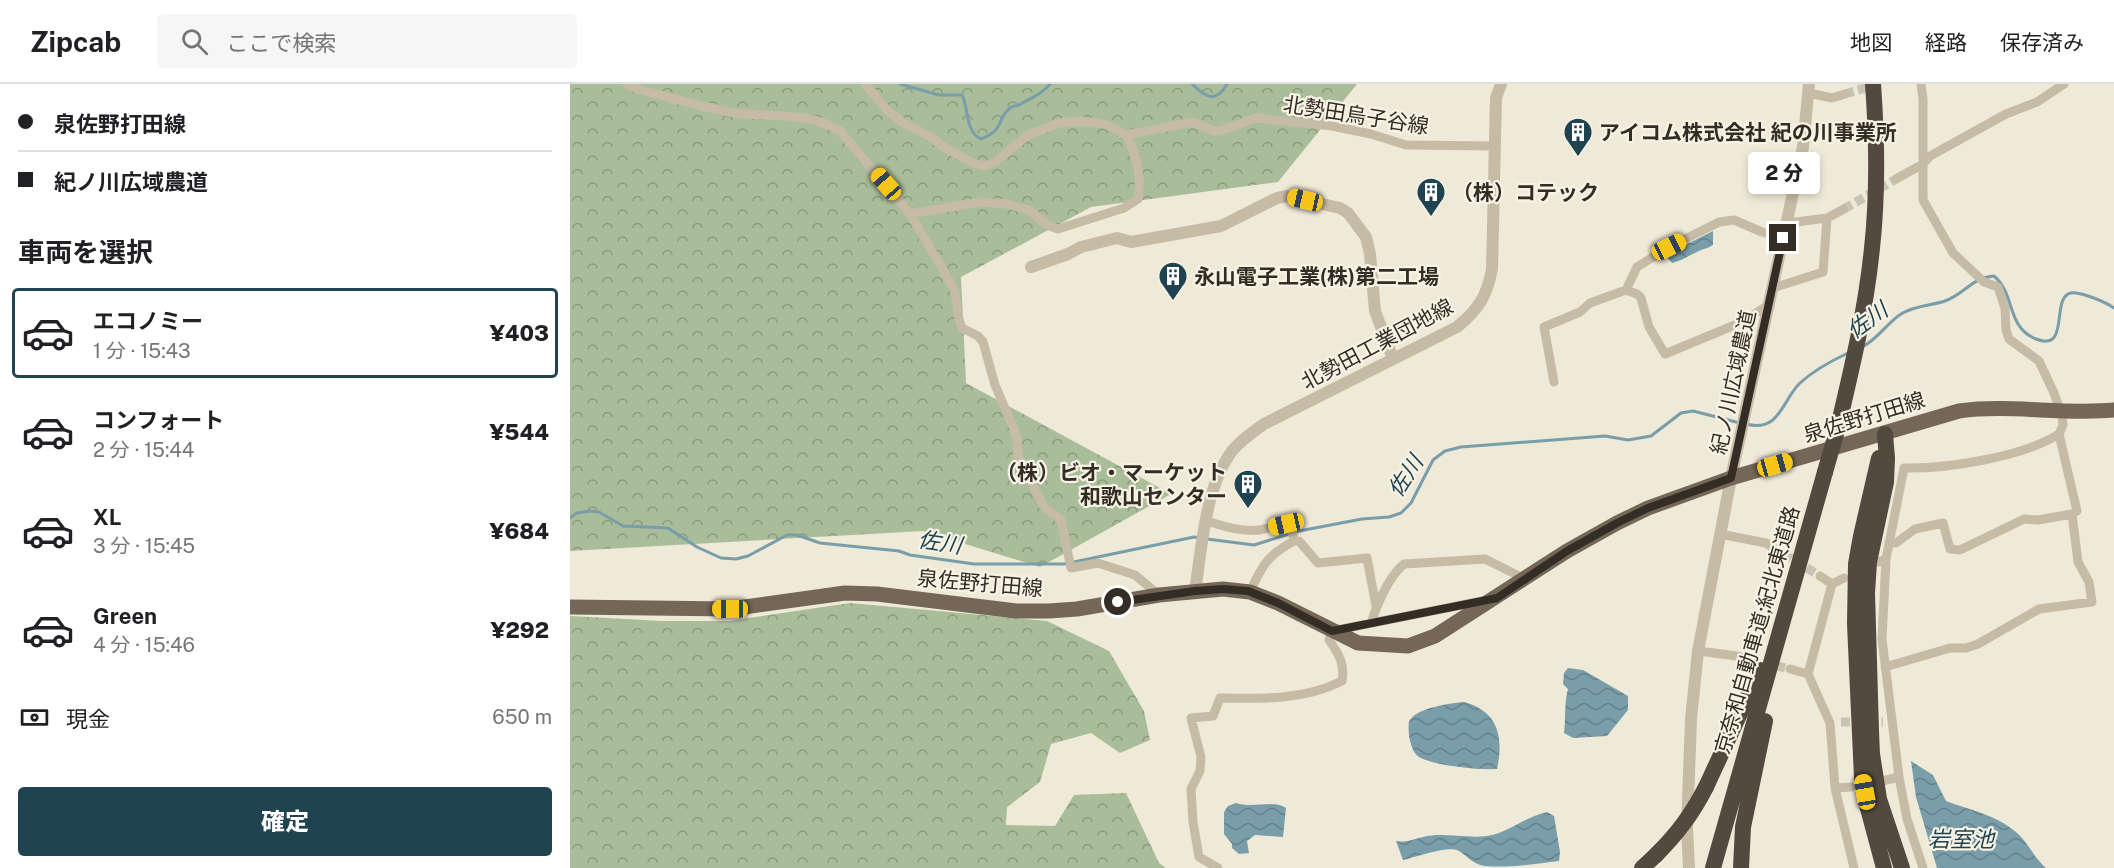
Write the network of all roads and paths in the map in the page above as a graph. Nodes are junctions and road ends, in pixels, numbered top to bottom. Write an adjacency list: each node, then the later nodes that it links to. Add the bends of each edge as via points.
1 (627, 84): 14 (street, via 736,113 827,122 840,131)
2 (865, 84): 9 (street, via 902,122 984,166 994,163 1028,135 1059,123 1099,123)
3 (1501, 84): 10 (street, 北勢田工業団地線, via 1496,98)
4 (1873, 84): 29 (highway, 京奈和自動車道;紀北東道路, bridge, via 1877,160 1872,249 1852,370)
5 (1921, 84): 11 (street)
6 (2064, 84): 11 (street, via 2037,102 2006,114 1930,156)
7 (1809, 89): 8 (street, via 1832,98); 16 (street, 紀ノ川広域農道, via 1803,147)
8 (1845, 94)
9 (1126, 135): 10 (street, 北勢田烏子谷線, via 1192,122 1220,131 1256,118 1332,126 1406,144); 14 (street, via 1140,179 1138,199 1124,207 1058,229 1029,210 1007,204 981,202)
10 (1494, 146): 22 (street, 北勢田工業団地線, via 1492,269 1481,303 1457,327)
11 (1923, 164): 12 (street); 24 (street, via 1923,200 1953,253 1973,274 1998,287 2009,339 2039,361)
12 (1896, 179)
13 (1844, 209): 15 (street)
14 (910, 214): 43 (street, via 954,289 962,328 983,342 995,385 1014,429 1018,456 1044,507 1061,520 1071,568 1098,563 1135,575)
15 (1827, 218): 16 (street); 19 (street, via 1823,272)
16 (1787, 221): 17 (street, 紀ノ川広域農道)
17 (1783, 238): 19 (street, 紀ノ川広域農道); 20 (street, via 1734,220 1719,222 1637,267)
18 (1031, 267): 22 (street, via 1117,238 1131,242 1221,226 1287,196 1340,208 1366,237 1375,311)
19 (1773, 288): 21 (street, 紀ノ川広域農道)
20 (1626, 290): 21 (street, via 1641,298 1649,327 1665,354 1742,322); 23 (street, via 1544,327)
21 (1770, 304): 28 (street, 紀ノ川広域農道)
22 (1393, 358): 31 (street, 北勢田工業団地線, via 1264,424 1239,443 1220,471)
23 (1554, 382)
24 (2061, 410): 25 (main road, 泉佐野打田線); 26 (main road, 泉佐野打田線, via 1983,408 1927,419); 27 (street, via 2063,425)
25 (2114, 410)
26 (1885, 434): 28 (main road, 泉佐野打田線); 60 (highway, via 1861,536 1855,593 1860,752); 69 (highway, via 1886,482 1869,562 1867,594 1871,731 1879,799)
27 (2059, 434): 30 (street, via 2076,503 2077,511); 34 (street, via 2024,450 1966,463 1904,468)
28 (1731, 478): 32 (street, 紀ノ川広域農道); 38 (main road, 泉佐野打田線, via 1617,523)
29 (1818, 496): 42 (highway, 京奈和自動車道;紀北東道路); 62 (highway, bridge, via 1774,633 1745,705 1696,806 1679,832)
30 (2072, 514): 34 (street, via 2024,519 1960,550 1950,549 1943,523 1915,529 1896,543); 51 (street, via 2078,562 2089,582 2092,602 2039,609 1978,644)
31 (1206, 525): 33 (street, via 1258,531 1290,524); 40 (street, 北勢田工業団地線)
32 (1720, 534): 35 (street); 49 (street, 紀ノ川広域農道)
33 (1294, 535): 41 (street, via 1264,563); 45 (street, via 1318,563 1367,558)
34 (1889, 542): 51 (street, via 1883,560)
35 (1772, 547)
36 (1820, 576): 39 (street)
37 (1844, 578): 39 (street)
38 (1525, 579): 44 (main road, 泉佐野打田線); 45 (street, via 1485,559 1404,564)
39 (1832, 584): 53 (street)
40 (1195, 591): 41 (main road, 泉佐野打田線); 43 (main road, 泉佐野打田線)
41 (1250, 592): 48 (main road, 泉佐野打田線)
42 (1791, 594): 64 (highway, 京奈和自動車道;紀北東道路); 65 (highway, via 1745,817)
43 (1159, 595): 46 (main road, 泉佐野打田線, via 1049,611 845,593 730,609)
44 (1497, 598): 47 (street); 48 (main road, 泉佐野打田線, via 1435,636 1407,646 1358,643)
45 (1376, 606): 47 (street)
46 (570, 607)
47 (1371, 623): 48 (street)
48 (1332, 631): 61 (street, via 1329,640 1341,658 1342,681 1324,690 1290,696 1220,698 1213,716 1191,718 1200,757 1200,771 1191,789 1192,822 1199,856)
49 (1698, 651): 50 (street); 63 (street, 紀ノ川広域農道, via 1691,719)
50 (1737, 656)
51 (1885, 667): 56 (street, via 1887,722)
52 (1790, 669): 53 (street)
53 (1808, 674): 55 (street)
54 (1841, 722): 55 (street)
55 (1830, 723): 59 (street)
56 (1899, 777): 57 (street); 70 (street)
57 (1882, 781)
58 (1851, 787): 59 (street)
59 (1835, 788): 66 (street)
60 (1874, 828): 67 (highway); 68 (highway)
61 (1218, 868)
62 (1642, 868)
63 (1689, 868)
64 (1713, 868)
65 (1741, 868)
66 (1854, 868)
67 (1884, 868)
68 (1890, 868)
69 (1902, 868)
70 (1923, 868)

